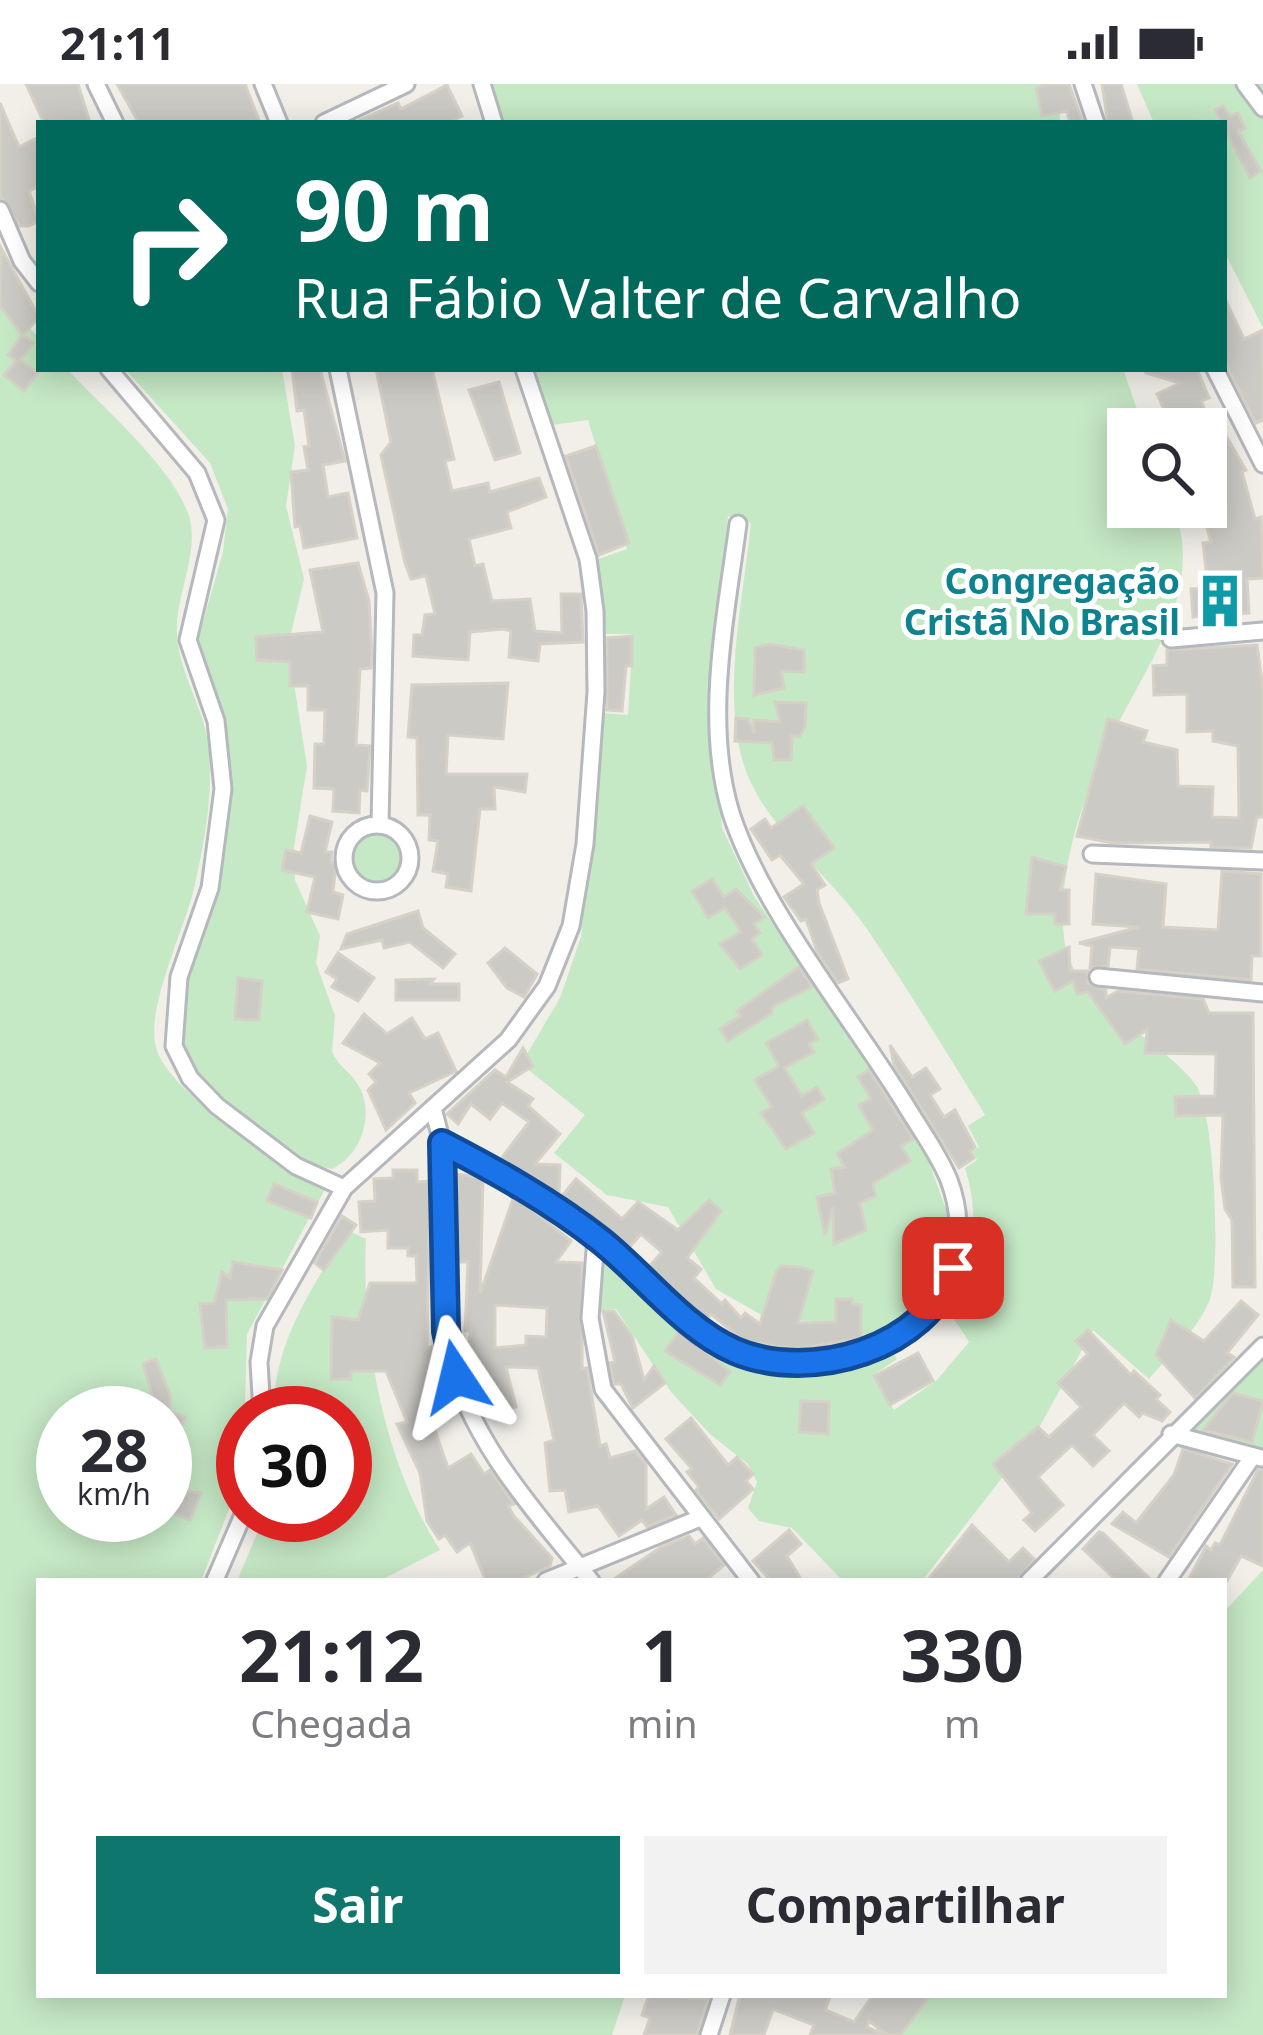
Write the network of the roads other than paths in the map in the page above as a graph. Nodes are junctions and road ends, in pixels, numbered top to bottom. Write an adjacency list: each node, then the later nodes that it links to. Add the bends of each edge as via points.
1 (96, 84): 8 (street)
2 (263, 84): 9 (street)
3 (406, 84): 10 (street)
4 (482, 84): 11 (street)
5 (1083, 84): 12 (street)
6 (1245, 84): 7 (street)
7 (1263, 108)
8 (114, 120)
9 (278, 120)
10 (330, 120)
11 (493, 120)
12 (1095, 120)
13 (0, 210): 15 (street)
14 (36, 255): 15 (street)
15 (22, 261): 16 (street)
16 (36, 279)
17 (112, 372): 32 (street, via 197,473 216,520 188,640 217,721 223,789 210,888 179,976 174,1046 217,1106 296,1166)
18 (339, 372): 25 (street, via 386,593)
19 (525, 372): 30 (street, via 592,580 596,692 585,844 567,942 540,998 508,1040)
20 (1217, 372): 21 (street)
21 (1263, 464)
22 (737, 524): 33 (street, via 719,679 730,810 772,896 950,1181 953,1268 940,1304 899,1336 838,1358 760,1358 716,1340)
23 (1263, 631): 24 (street)
24 (1172, 639)
25 (380, 825): 25 (street, via 357,832 344,856 353,882 376,892 397,885 410,860 400,835)
26 (1093, 854): 27 (street)
27 (1263, 861)
28 (1098, 976): 29 (street)
29 (1263, 993)
30 (433, 1108): 31 (street); 32 (street)
31 (442, 1143): 33 (street); 40 (street, via 446,1331 456,1377 525,1498)
32 (344, 1188): 35 (street, via 266,1326)
33 (596, 1237): 38 (street, via 590,1318 599,1378)
34 (1263, 1346): 36 (street)
35 (260, 1386)
36 (1171, 1434): 37 (street); 43 (street)
37 (1258, 1457): 44 (street)
38 (700, 1518): 40 (street); 42 (street)
39 (231, 1542): 41 (street)
40 (586, 1576)
41 (216, 1578)
42 (749, 1578)
43 (1032, 1578)
44 (1169, 1578)
45 (721, 1998): 46 (street)
46 (709, 2035)

